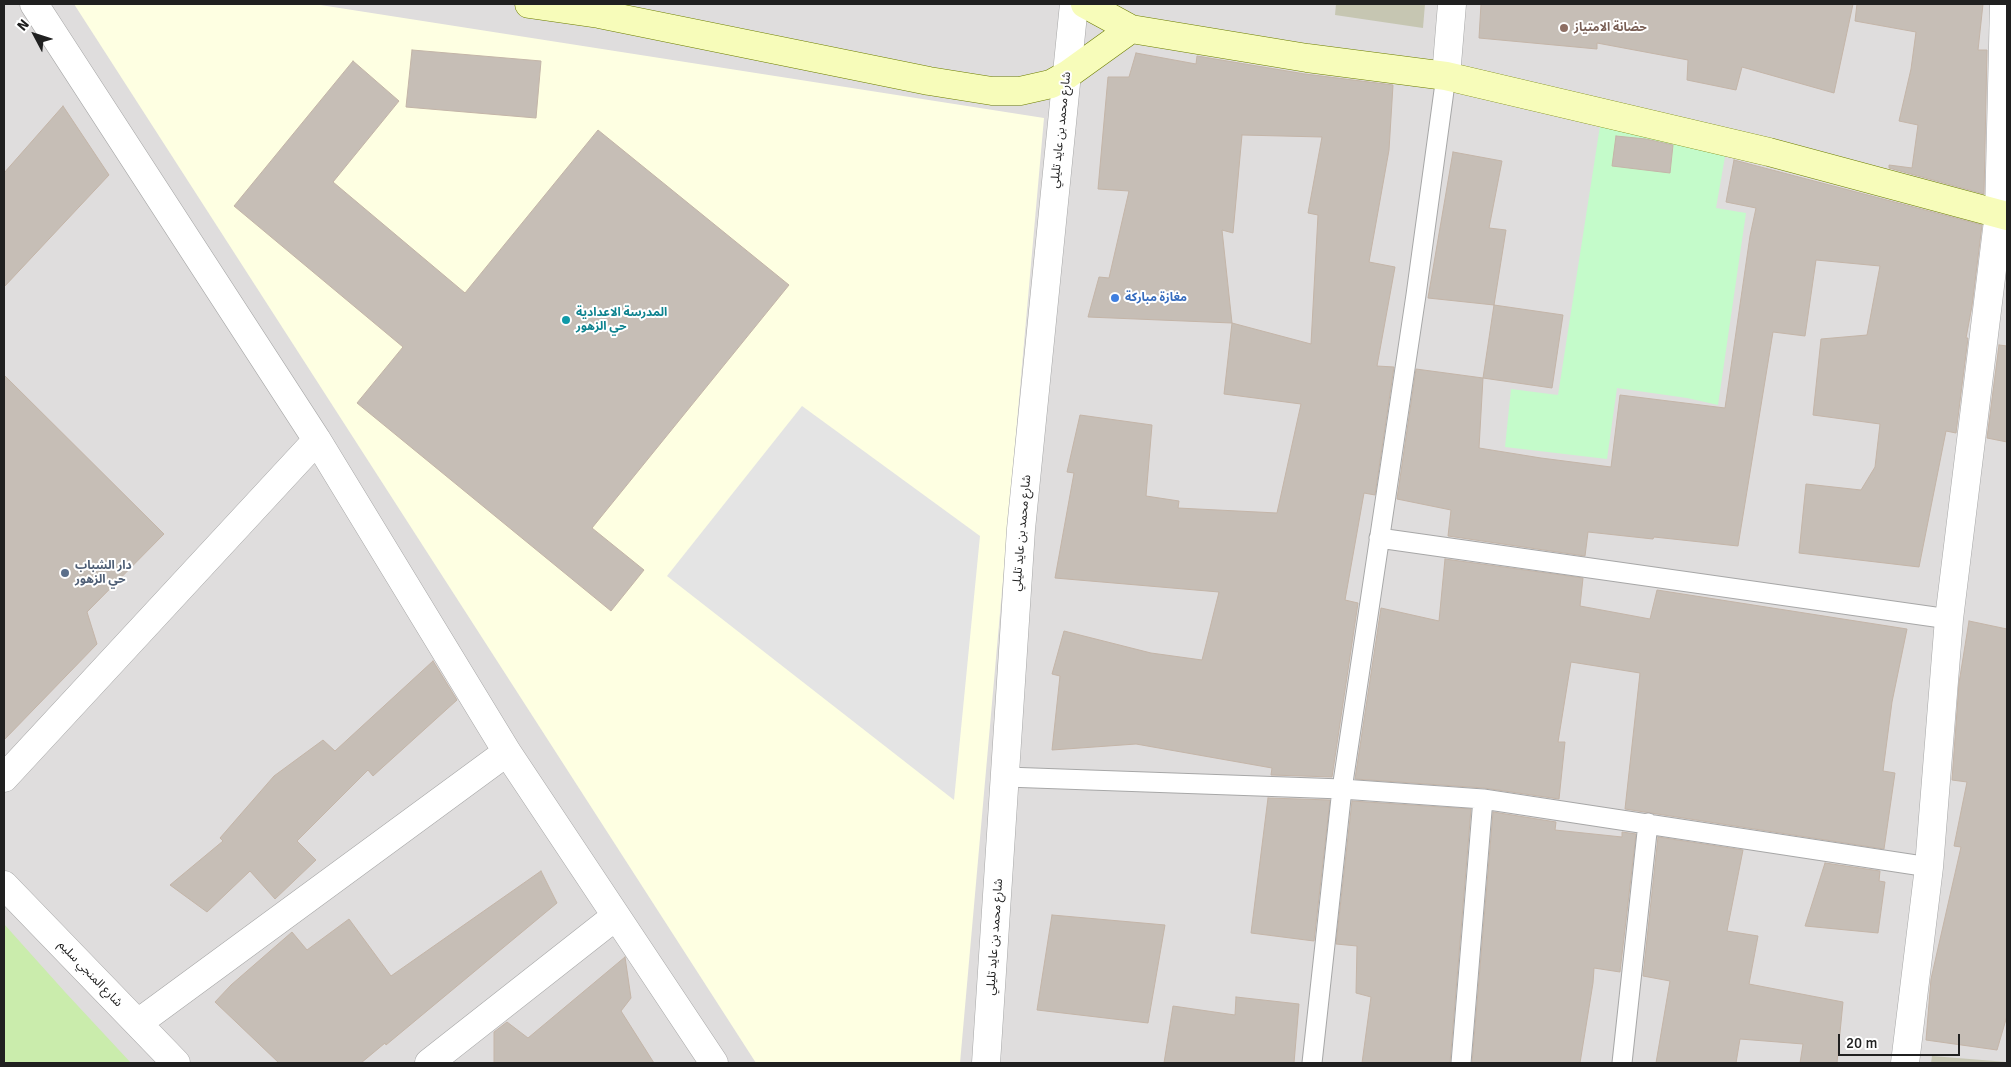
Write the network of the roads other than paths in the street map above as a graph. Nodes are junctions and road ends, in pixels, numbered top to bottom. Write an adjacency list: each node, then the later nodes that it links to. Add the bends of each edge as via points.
1 (34, 4): 12 (street)
2 (529, 4): 7 (street)
3 (1074, 4): 9 (street, شارع محمد بن عايد تليلي)
4 (1085, 4): 8 (street)
5 (1452, 4): 10 (street)
6 (2004, 4): 11 (street)
7 (599, 9): 9 (street, via 919,79 992,91 1051,84)
8 (1131, 28): 9 (street); 10 (street, via 1307,58)
9 (1067, 75): 16 (street, شارع محمد بن عايد تليلي, via 1021,530)
10 (1446, 76): 11 (street, via 1768,152); 13 (lane)
11 (2003, 214): 14 (street)
12 (317, 440): 15 (street); 17 (street)
13 (1379, 538): 14 (lane); 18 (lane)
14 (1949, 619): 21 (street)
15 (507, 752): 23 (street); 24 (street)
16 (1006, 777): 18 (lane); 28 (street, شارع محمد بن عايد تليلي)
17 (4, 778)
18 (1342, 789): 19 (lane); 29 (lane)
19 (1483, 799): 20 (lane); 30 (lane)
20 (1648, 823): 21 (lane); 31 (lane)
21 (1929, 867): 32 (street)
22 (4, 885): 24 (street, شارع المنجي سليم)
23 (616, 916): 26 (street); 27 (street)
24 (138, 1023): 25 (street, شارع المنجي سليم)
25 (176, 1063)
26 (429, 1063)
27 (714, 1063)
28 (986, 1063)
29 (1312, 1063)
30 (1461, 1063)
31 (1622, 1063)
32 (1905, 1063)

